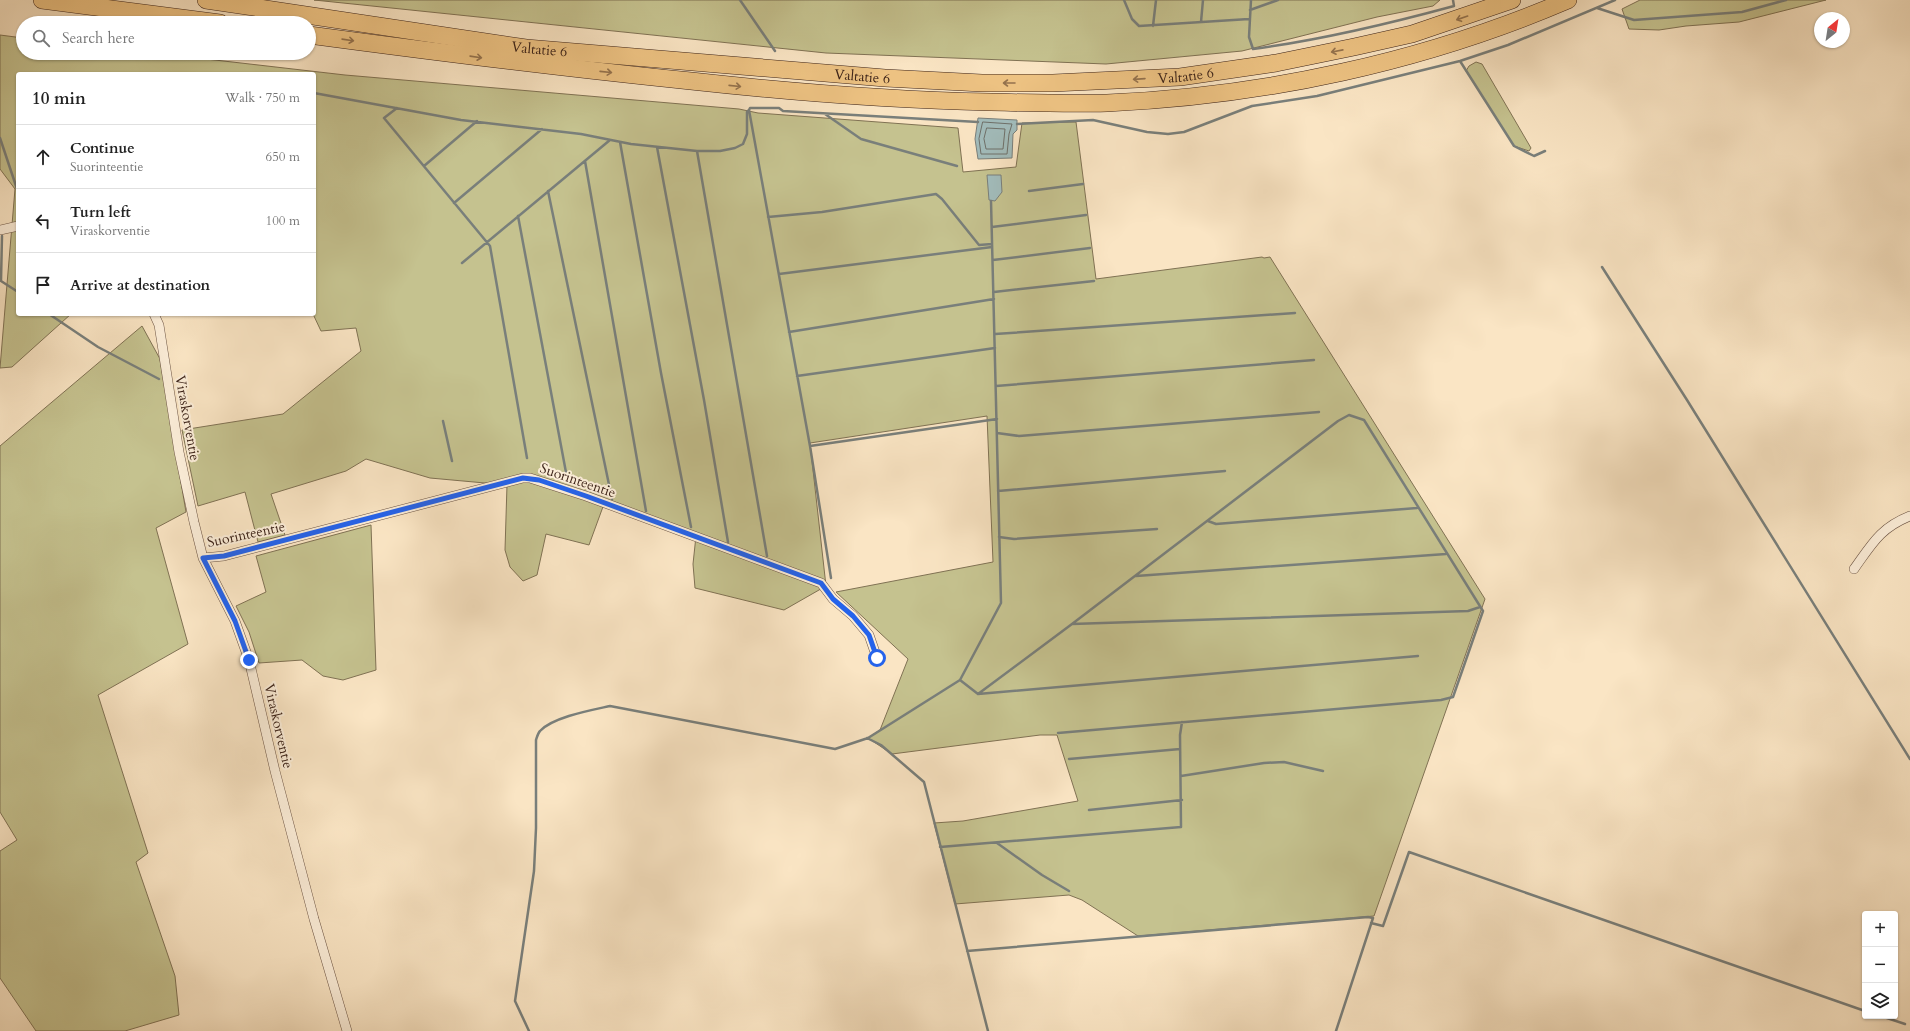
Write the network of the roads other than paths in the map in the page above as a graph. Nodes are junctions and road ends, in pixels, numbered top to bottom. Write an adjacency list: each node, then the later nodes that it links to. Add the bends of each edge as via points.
1 (42, 0): 5 (highway)
2 (206, 0): 6 (highway, Valtatie 6, one-way to 2)
3 (1512, 0): 7 (highway, Valtatie 6, one-way to 7, via 1412,34 1276,63 1180,77 1053,83 982,83 885,78 526,48)
4 (1568, 0): 8 (highway, Valtatie 6, one-way to 4, via 524,64 845,96 1107,103 1212,94 1359,68 1473,37)
5 (166, 16)
6 (313, 16)
7 (316, 16)
8 (316, 36)
9 (16, 226): 10 (street)
10 (0, 230)
11 (155, 316): 13 (street, Viraskorventie, via 159,325 179,452)
12 (1910, 516): 14 (street, via 1880,533)
13 (203, 558): 15 (street, Suorinteentie, via 224,556 530,478 586,496 821,583 833,599 853,616 869,635); 16 (street, Viraskorventie, via 235,621 247,654 275,772)
14 (1854, 569)
15 (877, 658)
16 (347, 1031)

